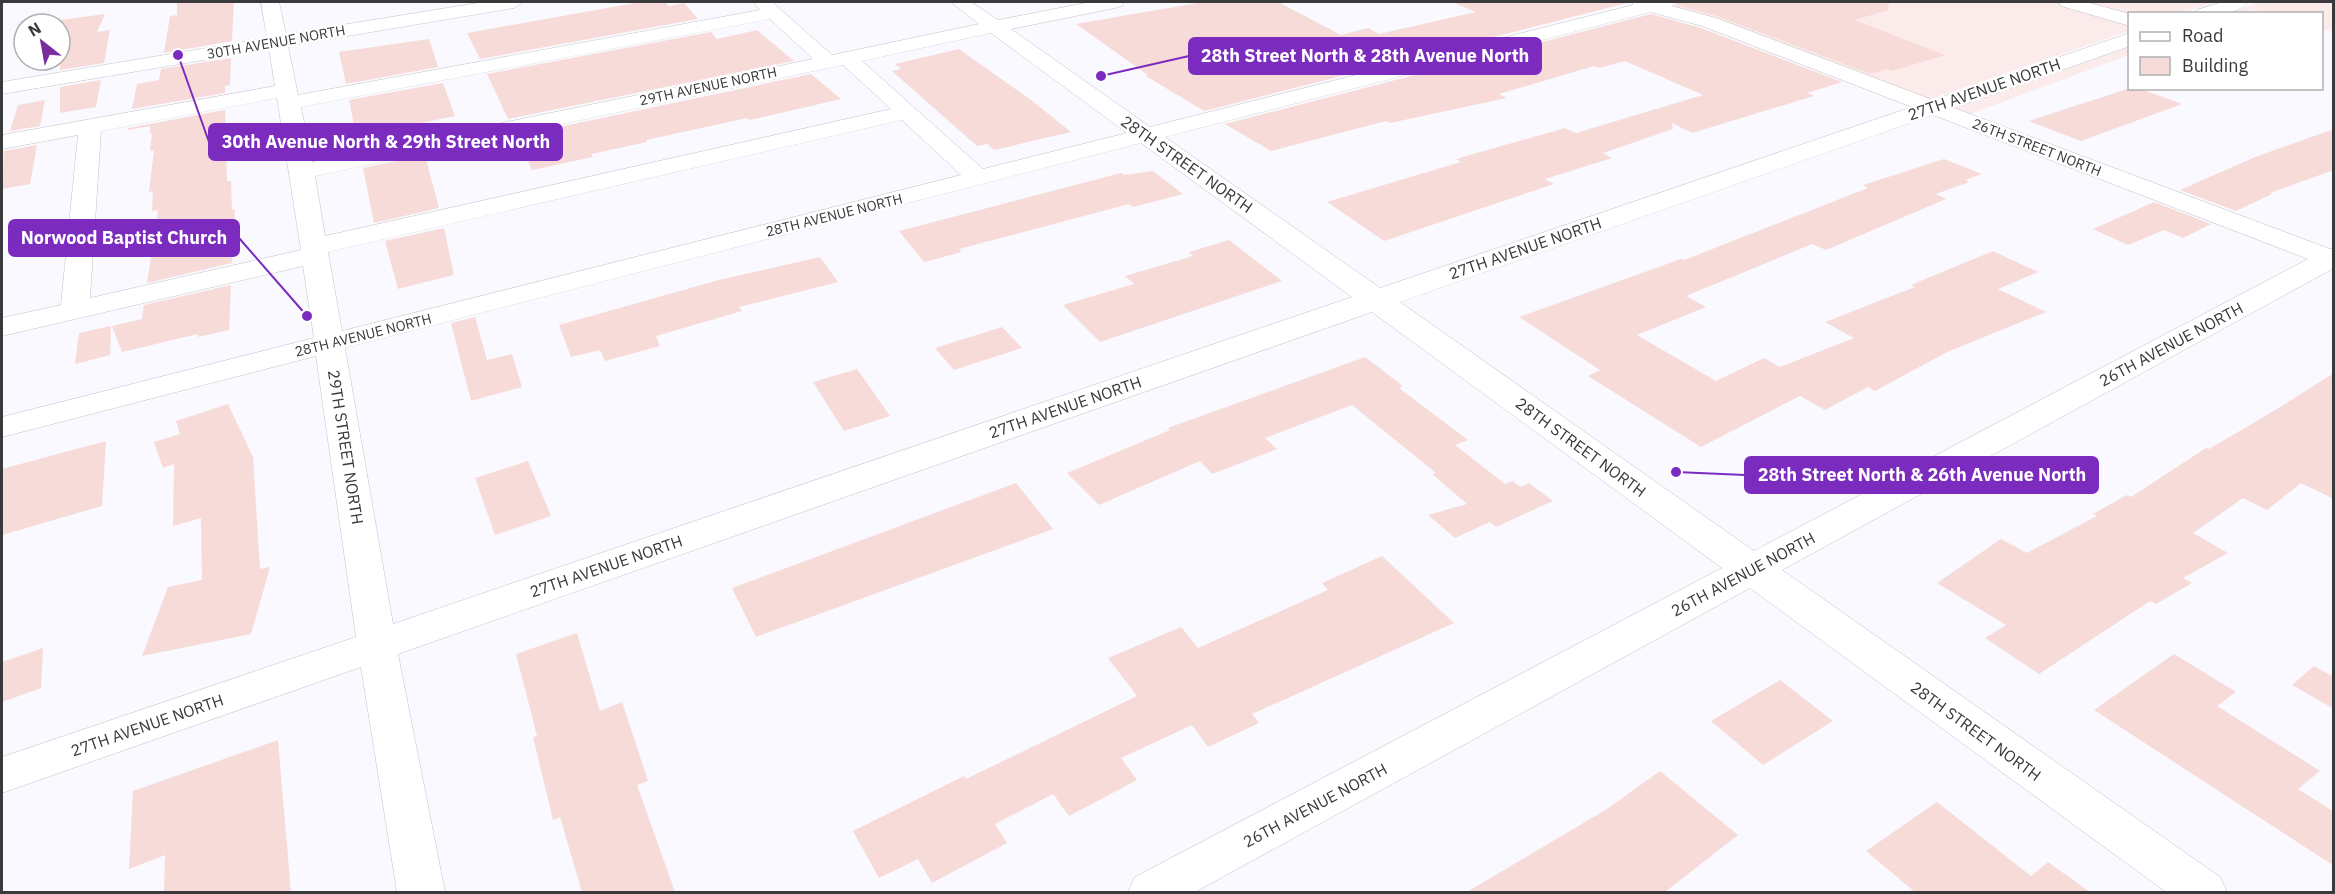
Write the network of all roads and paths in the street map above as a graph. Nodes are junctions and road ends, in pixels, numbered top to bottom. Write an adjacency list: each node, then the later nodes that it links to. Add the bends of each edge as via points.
1 (270, 2): 13 (street, 29TH STREET NORTH)
2 (514, 2): 13 (street, 30TH AVENUE NORTH)
3 (960, 2): 11 (street, 28TH STREET NORTH)
4 (1114, 2): 11 (street, 29TH AVENUE NORTH)
5 (2068, 2): 10 (street)
6 (2239, 2): 9 (street)
7 (1651, 3): 17 (street, 26TH STREET NORTH); 20 (street, 28TH AVENUE NORTH)
8 (768, 7): 14 (street); 16 (street)
9 (2210, 12)
10 (2128, 19)
11 (994, 26): 14 (street, 29TH AVENUE NORTH); 20 (street, 28TH STREET NORTH)
12 (2128, 40): 17 (street, 27TH AVENUE NORTH)
13 (277, 41): 15 (street, 30TH AVENUE NORTH); 16 (street, 29TH STREET NORTH)
14 (837, 59): 18 (street); 22 (street, 29TH AVENUE NORTH)
15 (2, 88)
16 (287, 97): 19 (street); 22 (street, 29TH STREET NORTH)
17 (1933, 107): 25 (street, 26TH STREET NORTH); 26 (street, 27TH AVENUE NORTH)
18 (907, 112): 23 (street); 24 (street)
19 (90, 126): 21 (street); 27 (street)
20 (1147, 136): 23 (street, 28TH AVENUE NORTH); 26 (street, 28TH STREET NORTH)
21 (2, 142)
22 (302, 171): 24 (street, 29TH STREET NORTH)
23 (979, 178): 29 (street, 28TH AVENUE NORTH)
24 (315, 251): 27 (street); 29 (street, 29TH STREET NORTH)
25 (2332, 258): 31 (street, 26TH AVENUE NORTH)
26 (1378, 299): 31 (street, 28TH STREET NORTH); 32 (street, 27TH AVENUE NORTH)
27 (75, 310): 28 (street)
28 (2, 327)
29 (330, 343): 30 (street, 28TH AVENUE NORTH); 32 (street, 29TH STREET NORTH)
30 (2, 427)
31 (1751, 570): 35 (street, 26TH AVENUE NORTH); 36 (street, 28TH STREET NORTH)
32 (377, 645): 33 (street, 27TH AVENUE NORTH); 34 (street, 29TH STREET NORTH)
33 (2, 775)
34 (421, 892)
35 (1152, 892)
36 (2203, 892)

